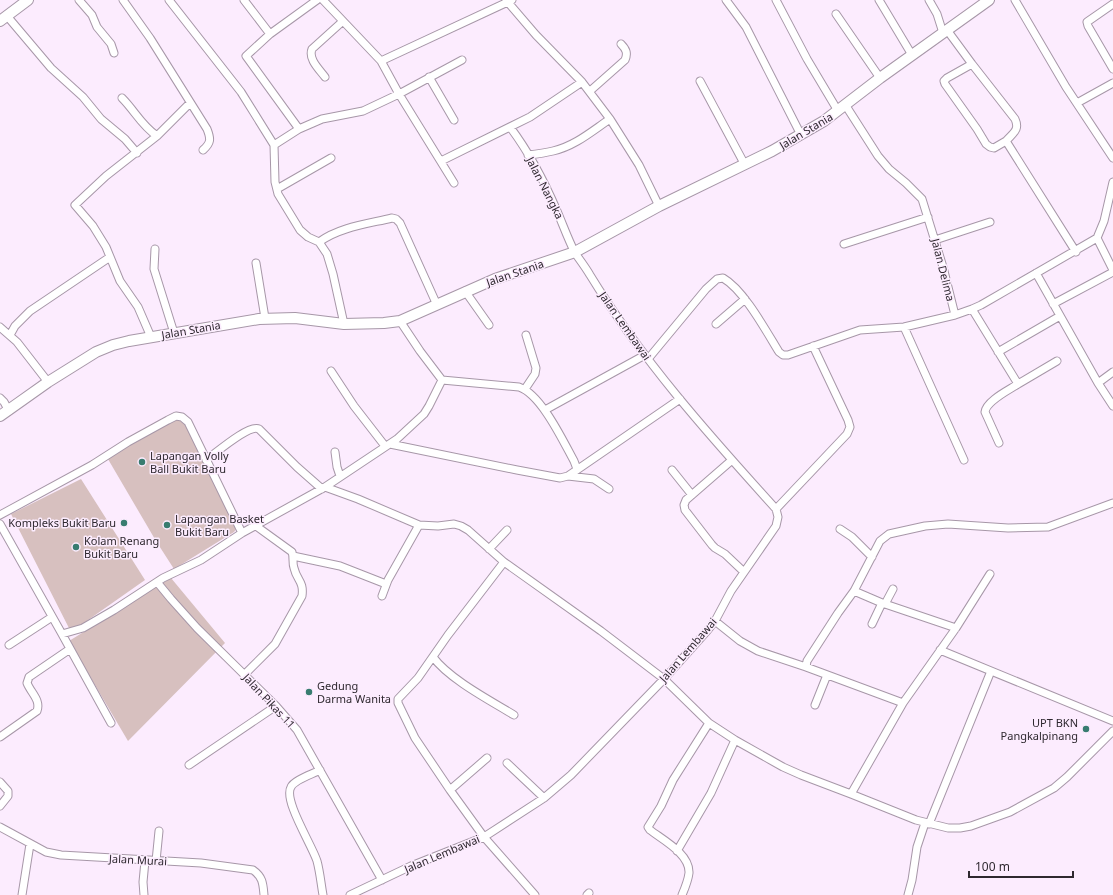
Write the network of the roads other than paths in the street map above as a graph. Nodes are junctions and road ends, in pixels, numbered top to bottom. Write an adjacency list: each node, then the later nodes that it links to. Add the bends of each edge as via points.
1 (28, 0): 17 (street)
2 (79, 0): 22 (street, via 92,15)
3 (123, 0): 37 (street)
4 (169, 0): 47 (street, via 241,92)
5 (244, 0): 20 (street)
6 (317, 0): 20 (street)
7 (323, 0): 18 (street)
8 (726, 0): 44 (street, via 746,27)
9 (776, 0): 39 (street, Jalan Delima, via 807,59)
10 (929, 0): 19 (street)
11 (989, 0): 19 (street, Jalan Stania)
12 (1014, 0): 38 (street)
13 (509, 1): 25 (street); 32 (street, via 536,35)
14 (883, 1): 23 (street)
15 (1113, 4): 27 (street, via 1087,22)
16 (836, 14): 30 (street)
17 (2, 18): 49 (street)
18 (343, 21): 25 (street); 28 (street, via 310,53 310,58)
19 (945, 31): 23 (street, Jalan Stania); 26 (street)
20 (270, 34): 43 (street, via 246,57)
21 (620, 44): 34 (street, via 626,50 625,60)
22 (114, 53)
23 (912, 54): 30 (street, Jalan Stania)
24 (462, 60): 29 (street)
25 (381, 61): 35 (street)
26 (972, 64): 46 (street, via 1018,123 1017,129); 46 (street, via 946,78 945,84 990,147 994,148)
27 (1113, 68)
28 (325, 77)
29 (429, 77): 35 (street); 41 (street)
30 (880, 78): 39 (street, Jalan Stania)
31 (700, 80): 54 (street)
32 (582, 82): 34 (street); 42 (street, via 530,117)
33 (1113, 83): 38 (street)
34 (590, 91): 40 (street)
35 (399, 94): 43 (street, via 363,111 322,119); 53 (street)
36 (122, 98): 45 (street)
37 (190, 103): 45 (street); 48 (street, via 210,136 208,145)
38 (1077, 103): 52 (street)
39 (842, 109): 44 (street, Jalan Stania); 59 (street, Jalan Delima, via 889,169 922,199)
40 (610, 119): 50 (street, via 578,142 564,148); 58 (street, via 639,165)
41 (454, 120)
42 (510, 126): 50 (street, Jalan Nangka); 53 (street)
43 (299, 129): 47 (street)
44 (802, 135): 54 (street, Jalan Stania)
45 (157, 136): 49 (street)
46 (1006, 142): 67 (street)
47 (274, 146): 57 (street)
48 (203, 150)
49 (137, 153): 68 (street, via 106,176 75,205 93,226)
50 (528, 156): 66 (street, Jalan Nangka, via 557,210)
51 (331, 158): 57 (street)
52 (1113, 158)
53 (441, 161): 56 (street)
54 (745, 165): 58 (street, Jalan Stania)
55 (1113, 182): 61 (street)
56 (454, 183)
57 (277, 189): 63 (street, via 300,230)
58 (659, 206): 66 (street, Jalan Stania)
59 (928, 216): 62 (street, Jalan Delima); 64 (street)
60 (990, 222): 62 (street)
61 (1098, 238): 67 (street, Jalan Delima); 70 (street)
62 (935, 240): 77 (street, Jalan Delima)
63 (319, 242): 74 (street, via 348,228 396,219); 81 (street, via 331,265)
64 (844, 244)
65 (155, 249): 86 (street, via 154,269)
66 (575, 252): 72 (street, Jalan Stania); 92 (street, Jalan Lembawai, via 609,306)
67 (1076, 252): 71 (street, Jalan Delima)
68 (110, 257): 87 (street, via 30,311); 89 (street, via 120,281 138,307)
69 (256, 263): 79 (street)
70 (1113, 271): 75 (street)
71 (1036, 273): 75 (street); 76 (street, Jalan Delima)
72 (465, 291): 74 (street, Jalan Stania); 83 (street)
73 (745, 299): 82 (street); 90 (street, via 783,355); 92 (street, via 728,281 723,278 717,279)
74 (437, 304): 80 (street, Jalan Stania)
75 (1053, 304): 78 (street)
76 (972, 309): 77 (street, Jalan Delima); 91 (street)
77 (955, 316): 85 (street)
78 (1060, 316): 91 (street); 98 (street)
79 (265, 318): 81 (street, Jalan Stania, via 296,318); 86 (street, Jalan Stania)
80 (400, 320): 81 (street, Jalan Stania); 96 (street)
81 (344, 324)
82 (716, 324)
83 (489, 325)
84 (0, 327): 87 (street)
85 (904, 327): 90 (street, via 860,330); 111 (street)
86 (174, 333): 89 (street, Jalan Stania)
87 (10, 335): 97 (street)
88 (526, 335): 100 (street, via 536,368)
89 (151, 337): 97 (street, Jalan Stania, via 112,344)
90 (814, 346): 120 (street, via 850,427 847,434)
91 (998, 352): 99 (street)
92 (646, 357): 102 (street, Jalan Lembawai); 104 (street)
93 (1057, 361): 99 (street)
94 (331, 371): 107 (street, via 354,406)
95 (1113, 372): 98 (street)
96 (442, 380): 100 (street); 107 (street, via 424,414)
97 (48, 382): 105 (street, Jalan Stania)
98 (1098, 383): 103 (street)
99 (1018, 384): 106 (street, via 986,407)
100 (525, 389): 104 (street)
101 (0, 398): 105 (street)
102 (680, 399): 110 (street, Jalan Lembawai); 112 (street)
103 (1113, 406)
104 (544, 410): 112 (street)
105 (4, 414)
106 (999, 443)
107 (387, 445): 114 (street); 115 (street, via 560,478)
108 (336, 452): 114 (street)
109 (206, 460): 116 (street, via 238,436 256,427); 121 (street, via 188,422 176,416); 127 (street)
110 (732, 460): 118 (street); 120 (street, Jalan Lembawai)
111 (964, 460)
112 (577, 470): 115 (street)
113 (672, 470): 118 (street)
114 (340, 476): 116 (street)
115 (568, 476): 117 (street, via 594,479)
116 (323, 488): 123 (street, via 358,499); 124 (street)
117 (609, 489)
118 (692, 495): 132 (street, via 686,500 685,510 712,545 726,554)
119 (1113, 503): 130 (street, via 1048,527 1008,528 948,524 924,526 890,534 880,541)
120 (776, 509): 132 (street, Jalan Lembawai, via 776,526)
121 (1, 513)
122 (0, 524): 140 (street)
123 (419, 525): 128 (street, via 461,526); 135 (street)
124 (256, 526): 127 (street); 129 (street)
125 (840, 529): 130 (street)
126 (507, 530): 128 (street)
127 (242, 533): 134 (street, via 201,560)
128 (489, 549): 131 (street)
129 (294, 556): 135 (street, via 340,566); 151 (street, via 294,569 301,582 302,596 275,644)
130 (872, 557): 137 (street)
131 (504, 562): 148 (street); 153 (street)
132 (744, 572): 141 (street, Jalan Lembawai, via 726,598)
133 (990, 574): 143 (street)
134 (157, 582): 144 (street, via 83,628); 151 (street, Jalan Pikas 11, via 171,600)
135 (386, 584): 138 (street)
136 (894, 589): 139 (street)
137 (854, 591): 139 (street); 149 (street, via 807,661)
138 (382, 596)
139 (883, 604): 142 (street); 143 (street)
140 (52, 617): 144 (street); 145 (street)
141 (715, 621): 149 (street, via 758,652); 153 (street, Jalan Lembawai)
142 (872, 624)
143 (956, 628): 147 (street)
144 (62, 634): 146 (street)
145 (8, 645)
146 (70, 649): 159 (street); 162 (street, via 29,677 27,683 39,704 37,711)
147 (940, 650): 150 (street); 154 (street)
148 (433, 657): 157 (street, via 462,682); 169 (street, via 398,699 398,703 415,738)
149 (806, 667): 152 (street)
150 (991, 671): 158 (street); 173 (street)
151 (244, 675): 156 (street, Jalan Pikas 11)
152 (828, 675): 154 (street); 155 (street)
153 (664, 679): 160 (street); 171 (street, Jalan Lembawai, via 571,776)
154 (903, 703): 170 (street)
155 (815, 705)
156 (276, 706): 166 (street); 167 (street, Jalan Pikas 11, via 297,730)
157 (514, 715)
158 (1113, 721)
159 (111, 723)
160 (709, 723): 163 (street); 178 (street, via 673,780 648,827)
161 (1113, 731): 173 (street, via 1054,788 1010,812 966,827 948,828)
162 (0, 737)
163 (735, 740): 170 (street, via 783,767); 178 (street, via 711,793)
164 (487, 758): 169 (street)
165 (507, 763): 171 (street)
166 (189, 765)
167 (320, 770): 181 (street, Jalan Pikas 11); 185 (street, via 294,783 289,792 293,808 317,862)
168 (0, 782): 172 (street, via 8,791 8,796)
169 (450, 790): 176 (street)
170 (850, 794): 173 (street)
171 (544, 798): 176 (street, Jalan Lembawai)
172 (0, 806)
173 (927, 823): 189 (street, via 917,847)
174 (0, 827): 177 (street, Jalan Murai)
175 (159, 831): 180 (street)
176 (484, 837): 181 (street, Jalan Lembawai); 187 (street)
177 (30, 844): 179 (street, Jalan Murai, via 46,852 61,855); 182 (street)
178 (677, 851): 188 (street, via 689,868 689,876)
179 (145, 861): 180 (street, Jalan Murai); 183 (street)
180 (156, 861): 184 (street, Jalan Murai, via 202,863 254,870 262,879)
181 (382, 880): 186 (street, Jalan Lembawai)
182 (22, 895)
183 (144, 895)
184 (264, 895)
185 (323, 895)
186 (350, 895)
187 (535, 895)
188 (682, 895)
189 (908, 895)

